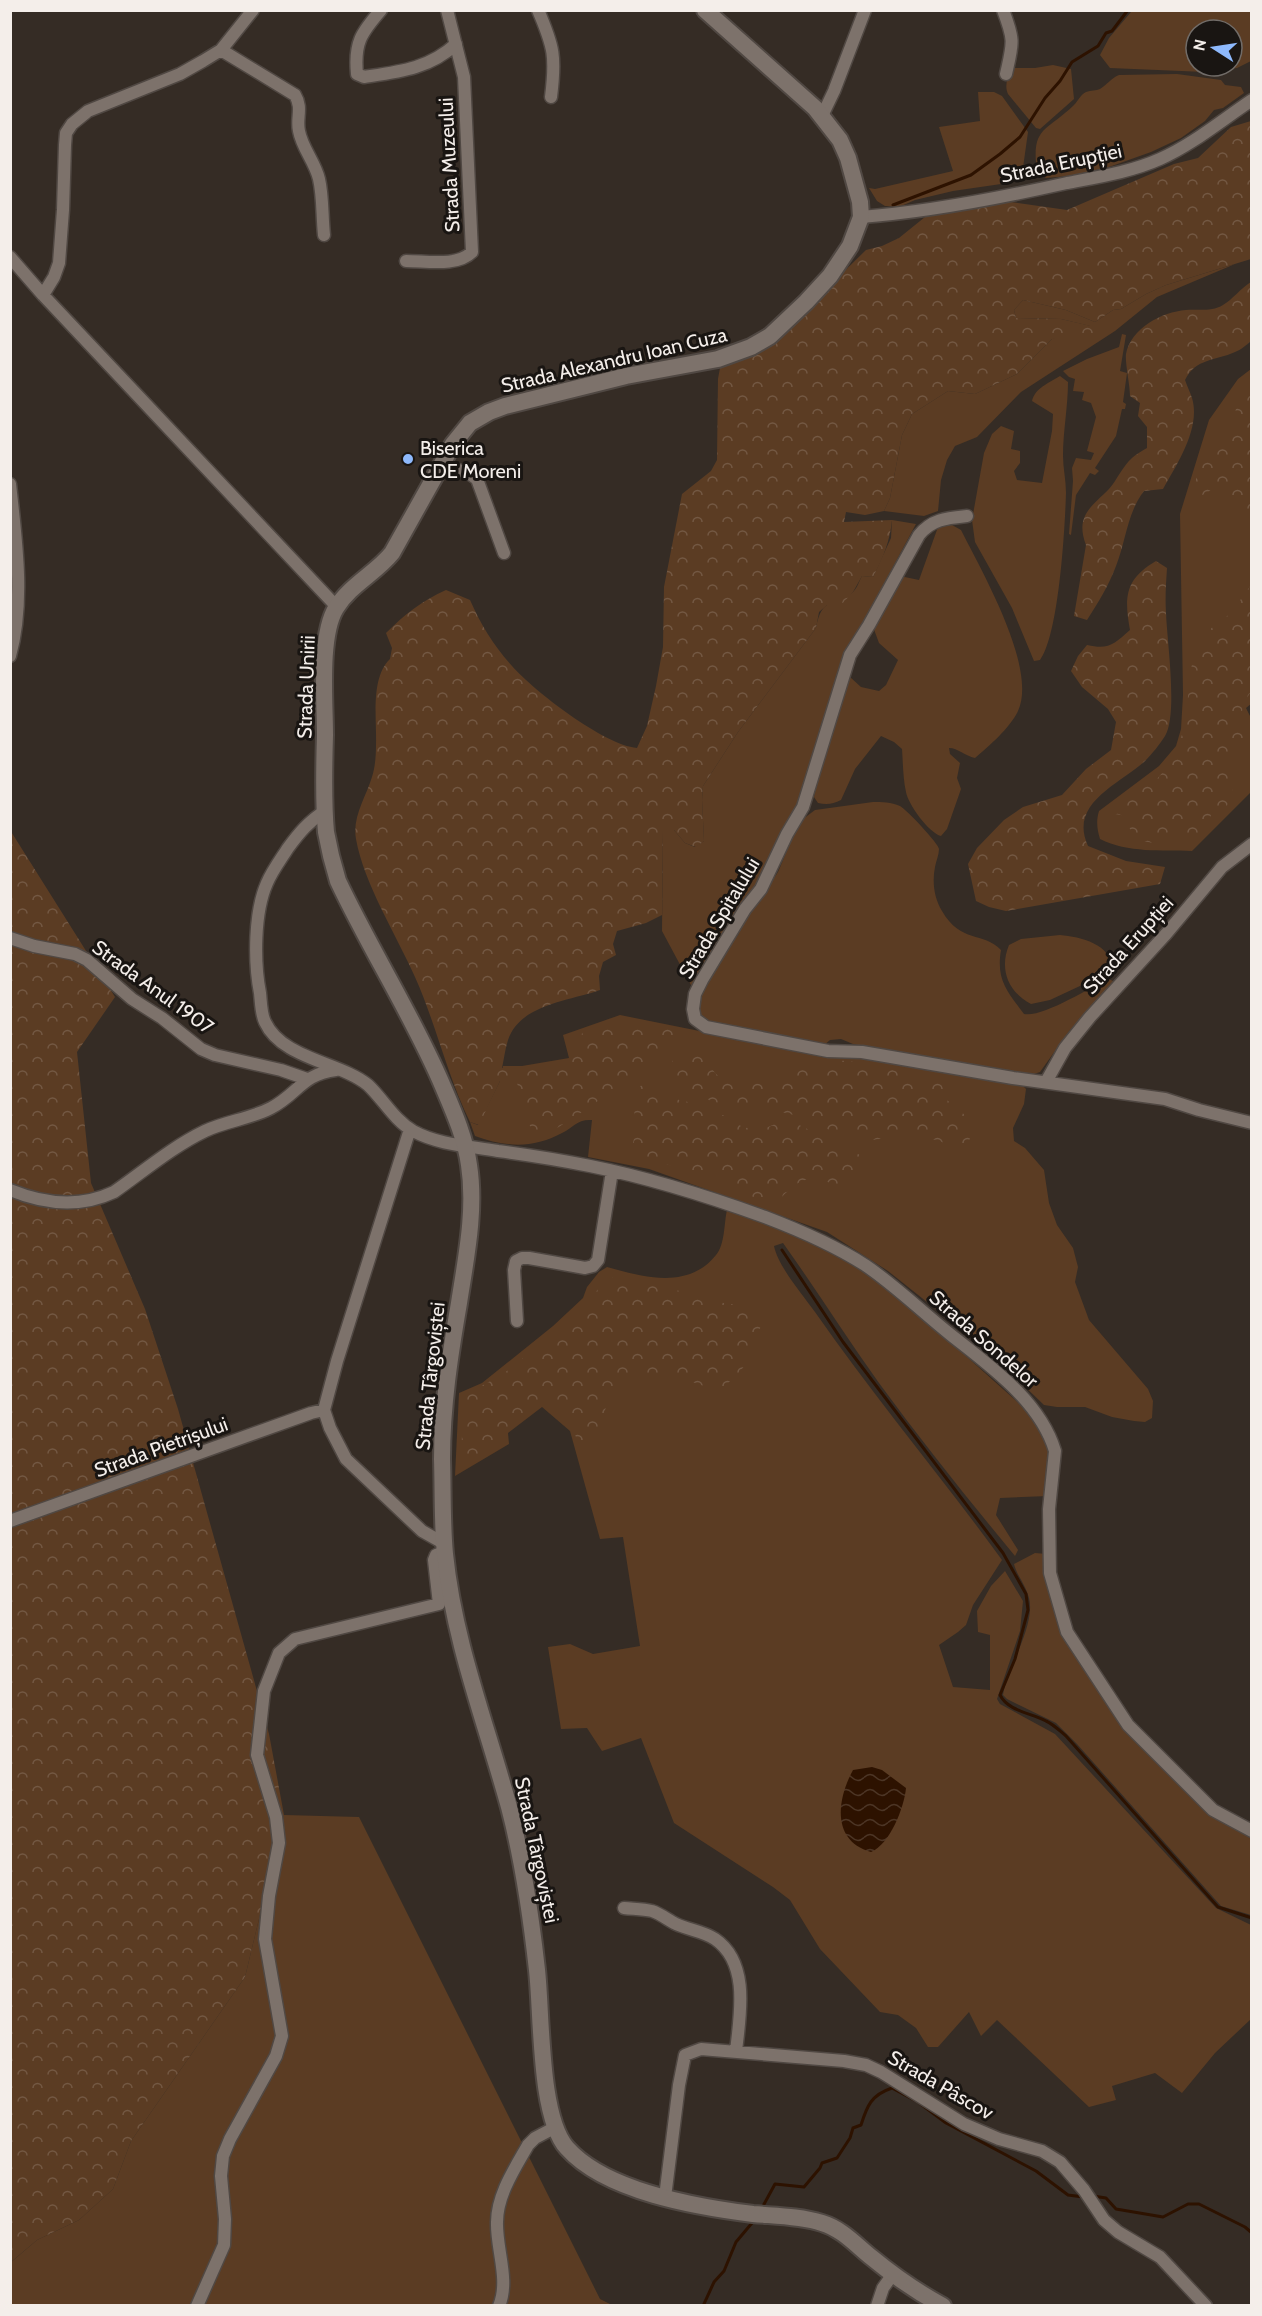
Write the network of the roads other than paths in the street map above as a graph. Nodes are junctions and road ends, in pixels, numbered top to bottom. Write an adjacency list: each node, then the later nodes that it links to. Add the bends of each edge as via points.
1 (253, 10): 9 (street)
2 (381, 10): 8 (street, via 364,30 357,46 357,74 364,77 415,69 444,55)
3 (447, 10): 8 (street, Strada Muzeului)
4 (538, 10): 11 (street, via 554,51)
5 (705, 10): 13 (main road)
6 (864, 10): 13 (street)
7 (1003, 10): 10 (street, via 1012,34)
8 (456, 44): 17 (street, Strada Muzeului, via 466,107 472,252 465,259 454,261)
9 (221, 50): 15 (street, via 299,102 299,132 319,178); 18 (street, via 180,74 88,111 72,123 66,133 59,263)
10 (1006, 74)
11 (551, 97)
12 (1251, 100): 14 (street, Strada Erupției, via 1159,159 1117,173 1036,190)
13 (822, 116): 14 (main road, via 848,158)
14 (861, 217): 19 (main road, Strada Alexandru Ioan Cuza, via 850,246 830,276 760,342 718,359 626,376 489,412 470,423)
15 (324, 235)
16 (10, 257): 18 (street)
17 (406, 261)
18 (43, 295): 23 (street)
19 (441, 464): 22 (street, via 477,479); 23 (main road, Strada Alexandru Ioan Cuza, via 392,553)
20 (10, 484): 24 (street, via 18,562 16,637)
21 (967, 516): 30 (street, Strada Spitalului, via 940,519 919,535 850,655 803,807 761,889 702,980 693,1009 700,1024 726,1031 828,1051 862,1052)
22 (504, 553)
23 (337, 607): 25 (main road, Strada Unirii, via 330,624 324,675)
24 (10, 656)
25 (325, 811): 28 (street, via 311,819 266,884 255,949 265,1021 288,1046); 31 (main road, Strada Unirii, via 328,844 338,881 427,1052)
26 (1251, 844): 30 (street, Strada Erupției, via 1222,867 1090,1017 1065,1048)
27 (10, 938): 29 (street, Strada Anul 1907, via 87,960 132,999 162,1017 201,1049)
28 (336, 1070): 29 (street); 33 (street, via 369,1087)
29 (308, 1079): 36 (street, via 286,1100 177,1146 103,1197 76,1203 46,1202)
30 (1046, 1082): 32 (street, Strada Spitalului, via 1165,1099)
31 (453, 1112): 34 (main road, Strada Târgoviștei)
32 (1251, 1123)
33 (410, 1129): 34 (street); 38 (street)
34 (465, 1147): 35 (street, Strada Sondelor); 40 (main road, Strada Târgoviștei, via 471,1202 443,1431)
35 (612, 1171): 37 (street, via 598,1260 585,1268 529,1258 516,1261); 42 (street, Strada Sondelor, via 731,1204 825,1243 895,1286 1006,1380 1033,1410 1055,1451 1049,1509 1050,1573 1067,1632 1128,1725 1213,1810)
36 (10, 1190)
37 (517, 1321)
38 (324, 1410): 39 (street, Strada Pietrișului); 40 (street, via 346,1459)
39 (10, 1521)
40 (445, 1548): 41 (main road, Strada Târgoviștei)
41 (446, 1602): 45 (main road, Strada Târgoviștei, via 509,1806 535,1946 548,2099); 48 (street, via 295,1639 279,1653 272,1668 264,1692 258,1755 276,1817 279,1843 265,1939 282,2036 276,2056 224,2156 224,2245)
42 (1251, 1831)
43 (624, 1908): 44 (street, via 650,1911 700,1932 715,1939 730,1954 738,1973 741,2003)
44 (736, 2051): 46 (street, Strada Pâscov, via 701,2049 685,2055); 52 (street, Strada Pâscov, via 866,2065 964,2124 1042,2151 1072,2175 1104,2220 1160,2257)
45 (555, 2128): 46 (main road, Strada Târgoviștei, via 568,2150 589,2166); 49 (street, via 528,2145 498,2206 503,2282)
46 (665, 2197): 47 (main road, Strada Târgoviștei, via 825,2223 845,2234)
47 (893, 2274): 50 (street); 51 (main road, Strada Târgoviștei)
48 (197, 2306)
49 (499, 2306)
50 (877, 2306)
51 (943, 2306)
52 (1206, 2306)

